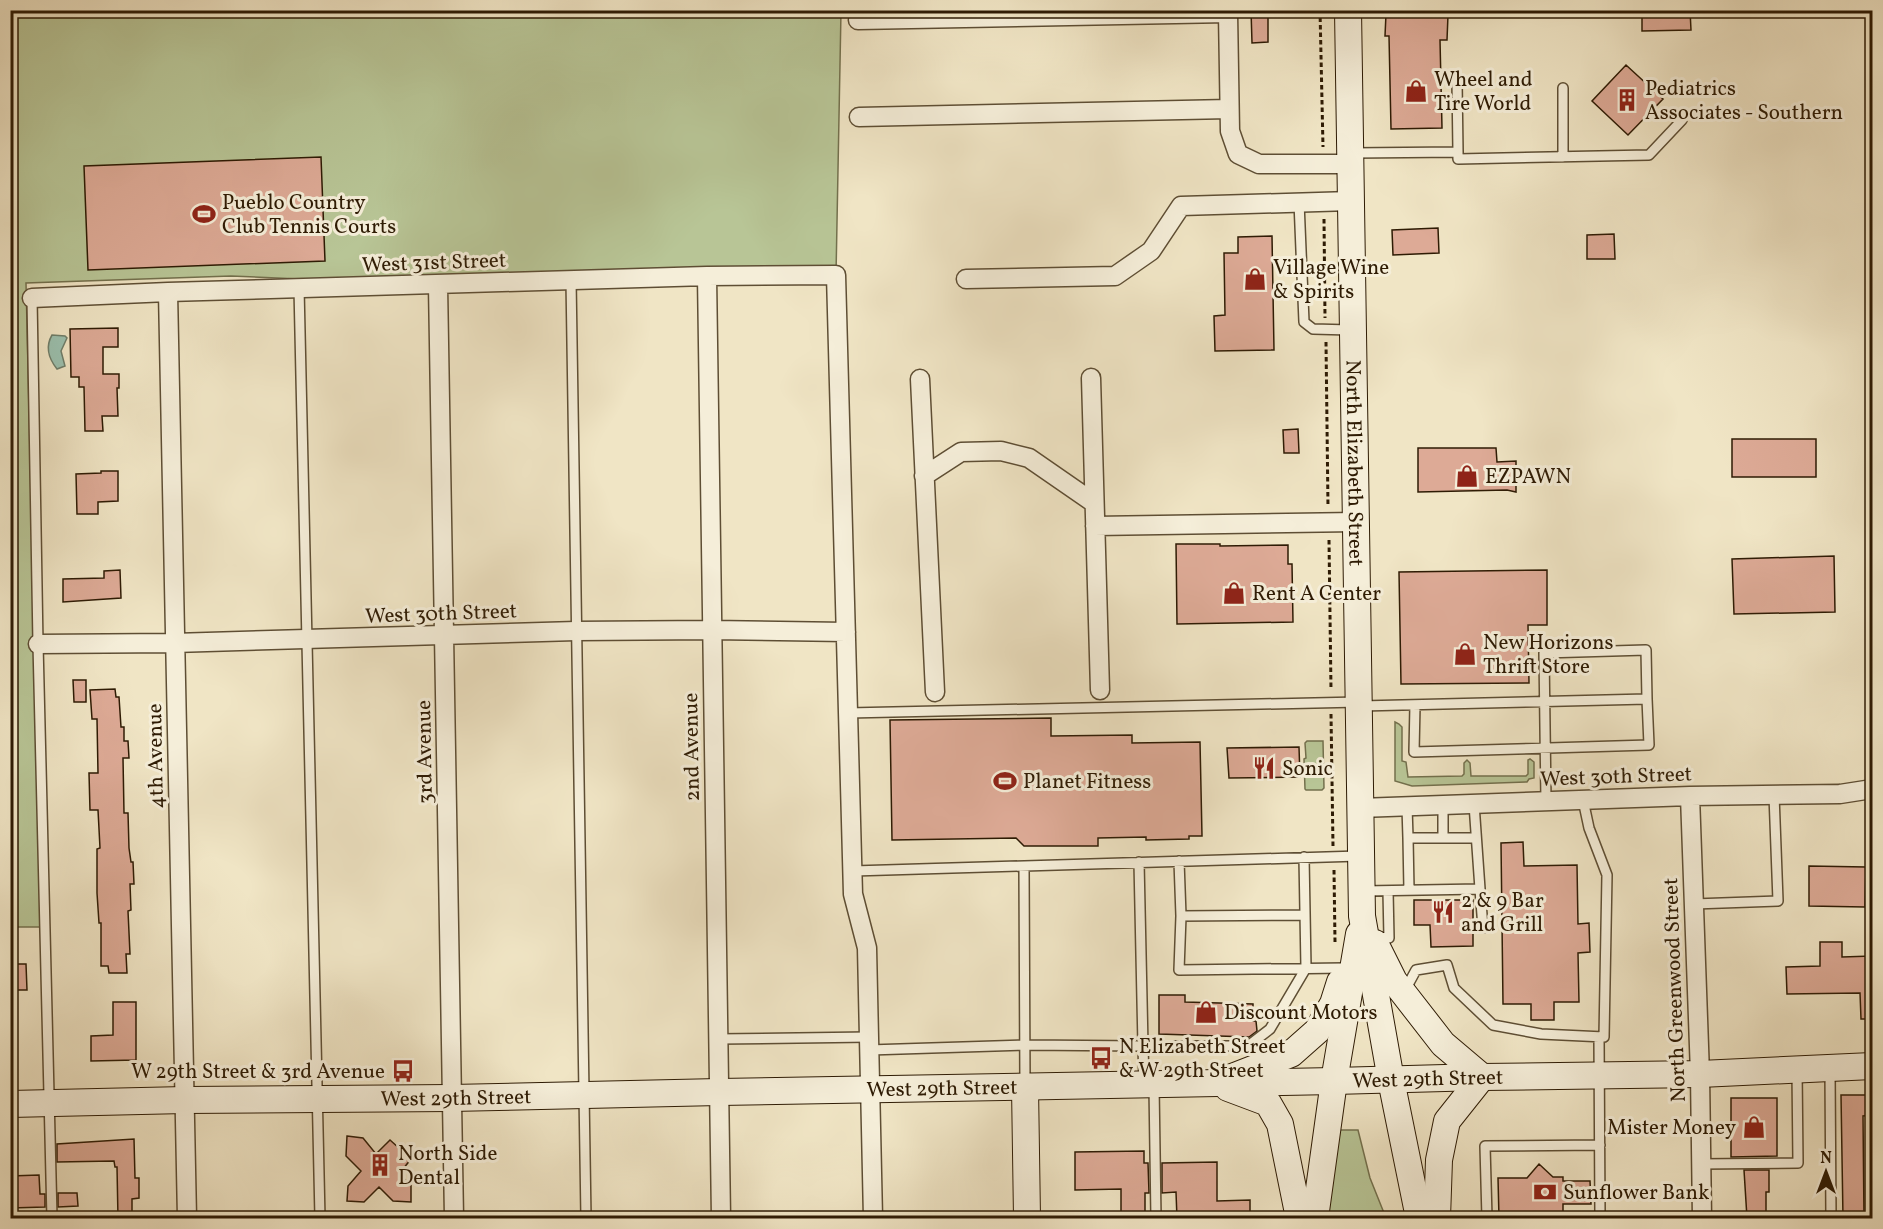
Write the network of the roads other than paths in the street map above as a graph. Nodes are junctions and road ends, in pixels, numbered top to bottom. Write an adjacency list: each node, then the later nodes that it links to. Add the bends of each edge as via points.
1 (1348, 10): 10 (main road, North Elizabeth Street)
2 (858, 20): 5 (street, via 1228,13)
3 (1457, 82): 8 (lane)
4 (1563, 88): 9 (lane)
5 (1229, 109): 6 (street); 10 (street, via 1230,131 1238,154 1259,164 1323,164)
6 (859, 117)
7 (1682, 120): 9 (lane, via 1649,155)
8 (1458, 152): 9 (lane, via 1458,159); 10 (lane)
9 (1563, 157)
10 (1350, 159): 11 (main road, North Elizabeth Street)
11 (1351, 201): 12 (street); 20 (main road, North Elizabeth Street)
12 (1299, 202): 14 (street, via 1181,206 1151,251 1115,276); 20 (lane, via 1304,322 1313,329)
13 (707, 276): 15 (street, West 31st Street); 27 (street, 2nd Avenue); 29 (street, West 31st Street, via 836,275)
14 (966, 279)
15 (571, 280): 16 (street, West 31st Street); 28 (lane)
16 (438, 285): 17 (street, West 31st Street); 30 (street, 3rd Avenue)
17 (299, 288): 18 (street, West 31st Street); 31 (lane)
18 (168, 291): 19 (street, West 31st Street); 32 (street, 4th Avenue)
19 (32, 298): 33 (lane)
20 (1353, 330): 25 (main road, North Elizabeth Street)
21 (1091, 378): 24 (street)
22 (920, 379): 23 (street)
23 (924, 476): 24 (street, via 961,452 1001,451 1029,458); 35 (street)
24 (1094, 503): 26 (street)
25 (1356, 522): 26 (street); 38 (main road, North Elizabeth Street)
26 (1095, 526): 34 (street)
27 (712, 630): 28 (street, West 30th Street); 29 (street, West 30th Street); 72 (street, 2nd Avenue)
28 (576, 631): 30 (street, West 30th Street); 89 (lane)
29 (846, 632): 40 (street)
30 (445, 636): 31 (street, West 30th Street); 90 (street, 3rd Avenue)
31 (308, 639): 32 (street, West 30th Street); 91 (lane)
32 (174, 643): 33 (street, West 30th Street); 92 (street, 4th Avenue)
33 (38, 644): 93 (lane)
34 (1100, 690)
35 (935, 692)
36 (1647, 699): 37 (lane); 37 (lane, via 1646,650 1544,653); 41 (lane, via 1649,745)
37 (1545, 702): 39 (lane); 41 (lane)
38 (1359, 704): 39 (lane); 40 (lane); 50 (main road, North Elizabeth Street)
39 (1415, 705): 41 (lane, via 1414,752)
40 (848, 713): 59 (street)
41 (1546, 748): 46 (lane)
42 (1872, 789): 43 (street, West 30th Street, via 1840,794)
43 (1774, 795): 44 (street, West 30th Street); 63 (lane, via 1778,901)
44 (1690, 796): 45 (street, West 30th Street); 63 (street, North Greenwood Street)
45 (1583, 800): 46 (street, West 30th Street); 71 (lane, via 1588,828 1607,874 1604,1037)
46 (1546, 801): 47 (street, West 30th Street)
47 (1474, 804): 48 (street, West 30th Street); 53 (lane)
48 (1443, 805): 49 (street, West 30th Street); 52 (lane)
49 (1407, 807): 50 (street, West 30th Street); 51 (lane)
50 (1360, 808): 54 (main road, North Elizabeth Street)
51 (1408, 838): 52 (lane); 61 (lane)
52 (1443, 838): 53 (lane)
53 (1476, 838): 60 (lane)
54 (1361, 856): 55 (lane); 65 (main road, North Elizabeth Street)
55 (1304, 857): 56 (lane); 64 (lane)
56 (1179, 861): 57 (lane); 66 (lane)
57 (1139, 862): 58 (lane); 75 (lane)
58 (1024, 867): 59 (lane); 74 (lane)
59 (853, 871): 73 (street, via 853,894 867,948)
60 (1480, 889): 61 (lane); 67 (lane)
61 (1409, 890): 62 (lane)
62 (1388, 891): 65 (lane); 65 (lane, via 1389,938)
63 (1694, 904): 79 (street, North Greenwood Street)
64 (1305, 915): 66 (lane); 68 (lane)
65 (1365, 915): 69 (main road); 70 (main road); 82 (main road, North Elizabeth Street); 83 (main road, North Elizabeth Street)
66 (1180, 916): 68 (lane, via 1179,969)
67 (1483, 928)
68 (1306, 968): 69 (lane); 75 (lane, via 1270,1029 1248,1046)
69 (1339, 969): 84 (main road, via 1333,1004 1317,1031 1300,1047)
70 (1403, 993): 71 (lane, via 1416,970 1447,965 1455,988 1493,1025 1541,1034); 81 (main road, via 1443,1044)
71 (1599, 1036): 80 (lane)
72 (718, 1039): 73 (lane); 88 (street, 2nd Avenue)
73 (869, 1043): 74 (lane); 87 (street)
74 (1025, 1045): 75 (lane); 86 (lane)
75 (1143, 1046): 85 (lane)
76 (1872, 1066): 77 (main road, West 29th Street)
77 (1830, 1068): 78 (main road, West 29th Street); 113 (lane)
78 (1797, 1070): 79 (main road, West 29th Street); 96 (lane, via 1798,1163)
79 (1700, 1074): 80 (main road, West 29th Street); 96 (street, North Greenwood Street)
80 (1599, 1076): 81 (main road, West 29th Street); 95 (lane)
81 (1482, 1077): 82 (main road, West 29th Street); 109 (main road, via 1447,1121 1439,1160)
82 (1391, 1080): 83 (main road, West 29th Street); 108 (main road, North Elizabeth Street)
83 (1334, 1082): 84 (main road, West 29th Street); 107 (main road, North Elizabeth Street)
84 (1216, 1083): 85 (main road, West 29th Street); 106 (main road, via 1268,1103 1280,1124)
85 (1149, 1084): 86 (main road, West 29th Street); 105 (lane)
86 (1025, 1087): 87 (main road, West 29th Street); 104 (main road)
87 (870, 1089): 88 (main road, West 29th Street); 103 (street)
88 (719, 1092): 89 (main road, West 29th Street); 102 (street, 2nd Avenue)
89 (584, 1095): 90 (main road, West 29th Street); 101 (lane)
90 (451, 1098): 91 (main road, West 29th Street); 100 (street, 3rd Avenue)
91 (318, 1099): 92 (main road, West 29th Street); 99 (lane)
92 (185, 1100): 93 (main road, West 29th Street); 98 (street, 4th Avenue)
93 (50, 1103): 94 (main road, West 29th Street); 97 (lane)
94 (10, 1104)
95 (1600, 1145): 110 (lane, via 1485,1146); 111 (lane)
96 (1701, 1164): 112 (street, North Greenwood Street)
97 (52, 1218)
98 (187, 1218)
99 (320, 1218)
100 (454, 1218)
101 (586, 1218)
102 (721, 1218)
103 (873, 1218)
104 (1027, 1218)
105 (1156, 1218)
106 (1299, 1218)
107 (1315, 1218)
108 (1419, 1218)
109 (1437, 1218)
110 (1486, 1218)
111 (1600, 1218)
112 (1702, 1218)
113 (1831, 1218)

